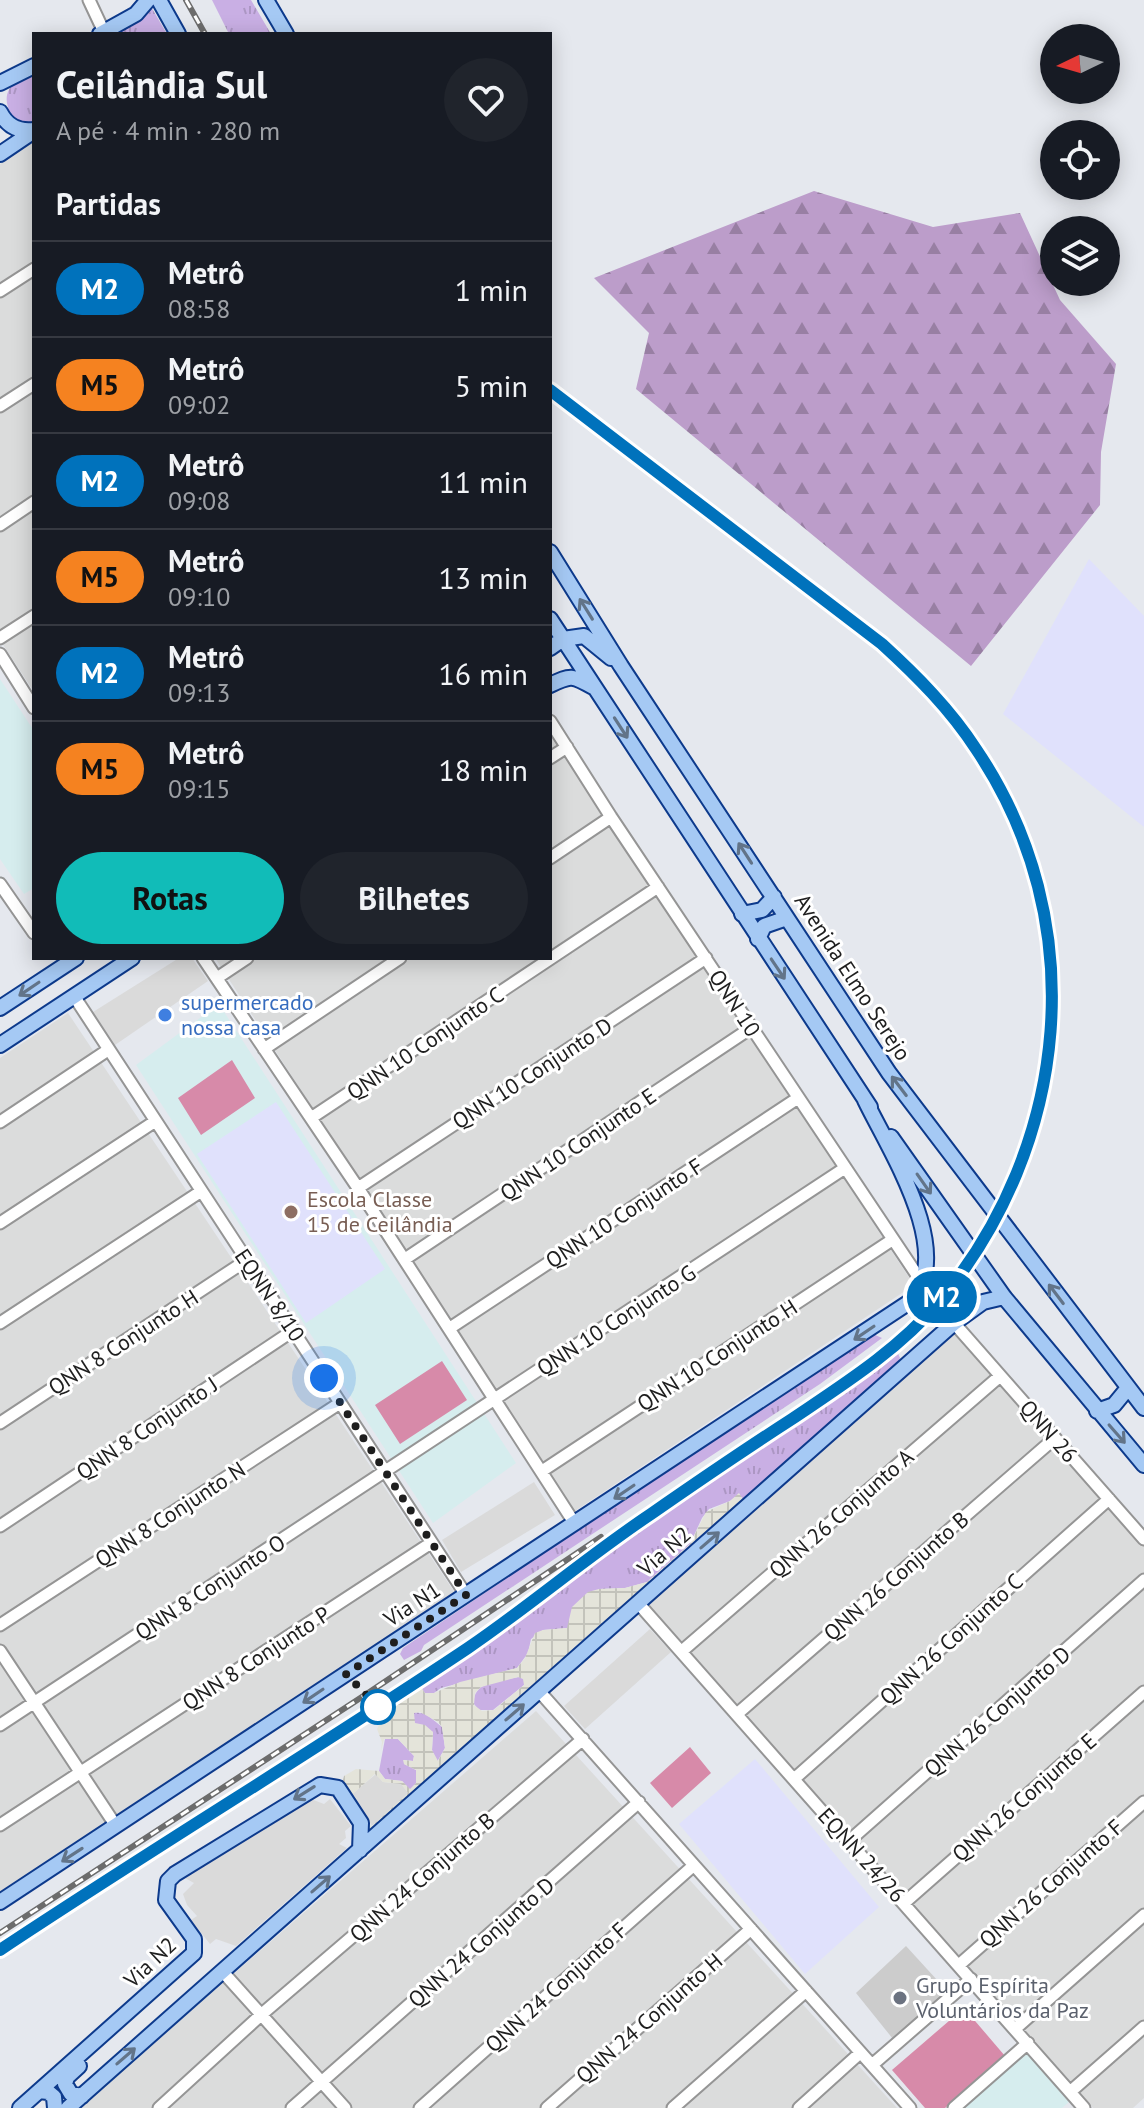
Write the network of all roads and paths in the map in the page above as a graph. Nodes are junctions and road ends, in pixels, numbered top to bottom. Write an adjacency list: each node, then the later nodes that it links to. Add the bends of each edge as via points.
1 (89, 0): 5 (street)
2 (148, 0): 6 (main road, via 136,14)
3 (159, 0): 7 (main road)
4 (266, 0): 8 (main road)
5 (102, 32)
6 (104, 32)
7 (177, 32)
8 (285, 32)
9 (32, 67): 10 (main road)
10 (1, 85)
11 (0, 112): 12 (main road, via 13,128)
12 (32, 131)
13 (32, 132): 14 (main road)
14 (0, 154)
15 (32, 270): 16 (street)
16 (0, 291)
17 (32, 385): 18 (street)
18 (0, 406)
19 (32, 503): 20 (street)
20 (0, 525)
21 (552, 555): 28 (main road, Avenida Elmo Serejo, one-way to 21)
22 (32, 617): 24 (street)
23 (552, 622): 25 (main road)
24 (0, 638)
25 (563, 639): 26 (main road); 28 (main road, via 584,636); 30 (main road)
26 (552, 647)
27 (0, 654): 31 (street)
28 (621, 666): 39 (main road, Avenida Elmo Serejo, one-way to 28)
29 (552, 684): 30 (main road, via 568,676)
30 (595, 688): 40 (main road, one-way to 40)
31 (32, 705)
32 (552, 724): 33 (street, QNN 10)
33 (567, 747): 34 (street); 35 (street, QNN 10)
34 (552, 757)
35 (611, 817): 36 (street); 38 (street, QNN 10)
36 (552, 857)
37 (0, 884): 42 (street)
38 (658, 887): 44 (street, QNN 10 Conjunto C); 45 (street, QNN 10)
39 (774, 897): 40 (main road, via 762,910); 41 (main road, Avenida Elmo Serejo)
40 (742, 914): 43 (main road)
41 (787, 918): 43 (main road, via 764,926); 78 (main road, Avenida Elmo Serejo, one-way to 41, via 889,1073)
42 (32, 930)
43 (758, 939): 60 (main road, one-way to 60)
44 (552, 958)
45 (706, 958): 55 (street, QNN 10); 65 (street, QNN 10 Conjunto D)
46 (129, 960): 53 (main road)
47 (204, 960): 52 (street)
48 (244, 960): 52 (street)
49 (397, 960): 57 (street)
50 (548, 960): 61 (street, QNN 10 Conjunto C)
51 (55, 964): 54 (main road, one-way to 54)
52 (217, 978): 57 (street)
53 (74, 996): 56 (main road); 58 (street, EQNN 8/10)
54 (0, 1008)
55 (751, 1028): 59 (street, QNN 10); 69 (street, QNN 10 Conjunto E)
56 (0, 1045)
57 (264, 1049): 61 (street)
58 (108, 1050): 62 (street); 63 (street, EQNN 8/10)
59 (798, 1098): 64 (street, QNN 10); 75 (street, QNN 10 Conjunto F)
60 (865, 1100): 71 (main road, via 921,1222 928,1249); 72 (main road, one-way to 72)
61 (311, 1118): 65 (street)
62 (0, 1122)
63 (154, 1122): 66 (street, EQNN 8/10); 67 (street)
64 (845, 1168): 68 (street, QNN 10); 79 (street, QNN 10 Conjunto G)
65 (358, 1188): 69 (street)
66 (200, 1192): 70 (street, EQNN 8/10); 73 (street)
67 (0, 1223)
68 (892, 1240): 71 (street, QNN 10); 86 (street, QNN 10 Conjunto H)
69 (405, 1259): 75 (street)
70 (247, 1260): 76 (street, EQNN 8/10); 83 (street, QNN 8 Conjunto H)
71 (924, 1282): 74 (main road, via 938,1282 948,1290 956,1308); 89 (main road, Via N1, one-way to 89, via 911,1301)
72 (1004, 1297): 74 (main road, Via N2, via 983,1302); 82 (main road)
73 (0, 1323)
74 (954, 1323): 77 (street, QNN 26); 95 (main road, Via N2, one-way to 74)
75 (450, 1328): 79 (street)
76 (294, 1330): 80 (street, EQNN 8/10); 90 (street, QNN 8 Conjunto J)
77 (1000, 1376): 84 (street, QNN 26); 98 (street, QNN 26 Conjunto A)
78 (1128, 1388): 81 (main road, Avenida Elmo Serejo); 82 (main road, via 1114,1405)
79 (496, 1399): 86 (street); 87 (street, QNN 10 Conjunto G)
80 (340, 1403): 87 (street, EQNN 8/10); 96 (street, QNN 8 Conjunto N)
81 (1144, 1408)
82 (1097, 1411): 85 (main road, one-way to 85)
83 (0, 1423)
84 (1055, 1438): 88 (street, QNN 26); 102 (street, QNN 26 Conjunto B)
85 (1144, 1465)
86 (542, 1471): 89 (street)
87 (386, 1472): 92 (street, EQNN 8/10); 101 (street, QNN 8 Conjunto O)
88 (1109, 1499): 91 (street, QNN 26); 106 (street, QNN 26 Conjunto C)
89 (575, 1524): 94 (main road, Via N1)
90 (0, 1526)
91 (1144, 1539)
92 (431, 1543): 94 (street, EQNN 8/10); 105 (street, QNN 8 Conjunto P)
93 (1144, 1580): 111 (street, QNN 26 Conjunto D)
94 (466, 1595): 110 (main road, Via N1, one-way to 110)
95 (638, 1603): 98 (street, EQNN 24/26); 99 (main road, Via N2)
96 (0, 1625)
97 (0, 1651): 101 (street)
98 (682, 1651): 102 (street, EQNN 24/26)
99 (539, 1691): 104 (street); 112 (main road, Via N2, one-way to 99)
100 (1144, 1692): 115 (street, QNN 26 Conjunto E)
101 (34, 1702): 103 (street, QNN 8 Conjunto O); 105 (street)
102 (737, 1714): 106 (street, EQNN 24/26)
103 (0, 1725)
104 (583, 1739): 107 (street); 123 (street, QNN 24 Conjunto B)
105 (80, 1772): 109 (street); 110 (street)
106 (794, 1779): 111 (street, EQNN 24/26)
107 (639, 1802): 113 (street); 129 (street, QNN 24 Conjunto D)
108 (1144, 1802): 118 (street, QNN 26 Conjunto F)
109 (0, 1825)
110 (116, 1826): 114 (main road, Via N1, one-way to 114)
111 (849, 1841): 115 (street, EQNN 24/26)
112 (360, 1850): 119 (main road, Via N2, one-way to 112); 121 (main road, Via N2, one-way to 121, via 362,1830 356,1815 338,1788 320,1785 175,1874 168,1881 166,1900 194,1939 195,1949)
113 (693, 1866): 117 (street); 139 (street, QNN 24 Conjunto F)
114 (0, 1902)
115 (904, 1903): 118 (street, EQNN 24/26)
116 (1144, 1915): 125 (street)
117 (751, 1929): 122 (street); 140 (street, QNN 24 Conjunto H)
118 (959, 1965): 120 (street, EQNN 24/26)
119 (222, 1971): 123 (street); 132 (main road, Via N2, one-way to 119)
120 (971, 1979): 125 (street, EQNN 24/26); 128 (street)
121 (154, 1989): 130 (main road, Via N2); 132 (main road, via 126,2025 67,2077 68,2091)
122 (806, 1991): 127 (street); 141 (street)
123 (262, 2014): 129 (street); 136 (street, QNN 24 Conjunto B)
124 (1144, 2027): 131 (street)
125 (1015, 2029): 126 (street, EQNN 24/26)
126 (1028, 2043): 131 (street, EQNN 24/26); 144 (street)
127 (860, 2053): 128 (street); 142 (street)
128 (872, 2065): 143 (street)
129 (322, 2081): 137 (street, QNN 24 Conjunto D); 138 (street)
130 (39, 2091): 133 (main road, Via N2); 134 (main road, via 51,2094)
131 (1070, 2092): 145 (street, EQNN 24/26)
132 (82, 2096): 135 (main road, Via N2)
133 (20, 2108)
134 (55, 2108)
135 (68, 2108)
136 (159, 2108)
137 (292, 2108)
138 (345, 2108)
139 (420, 2108)
140 (547, 2108)
141 (673, 2108)
142 (799, 2108)
143 (910, 2108)
144 (954, 2108)
145 (1084, 2108)

